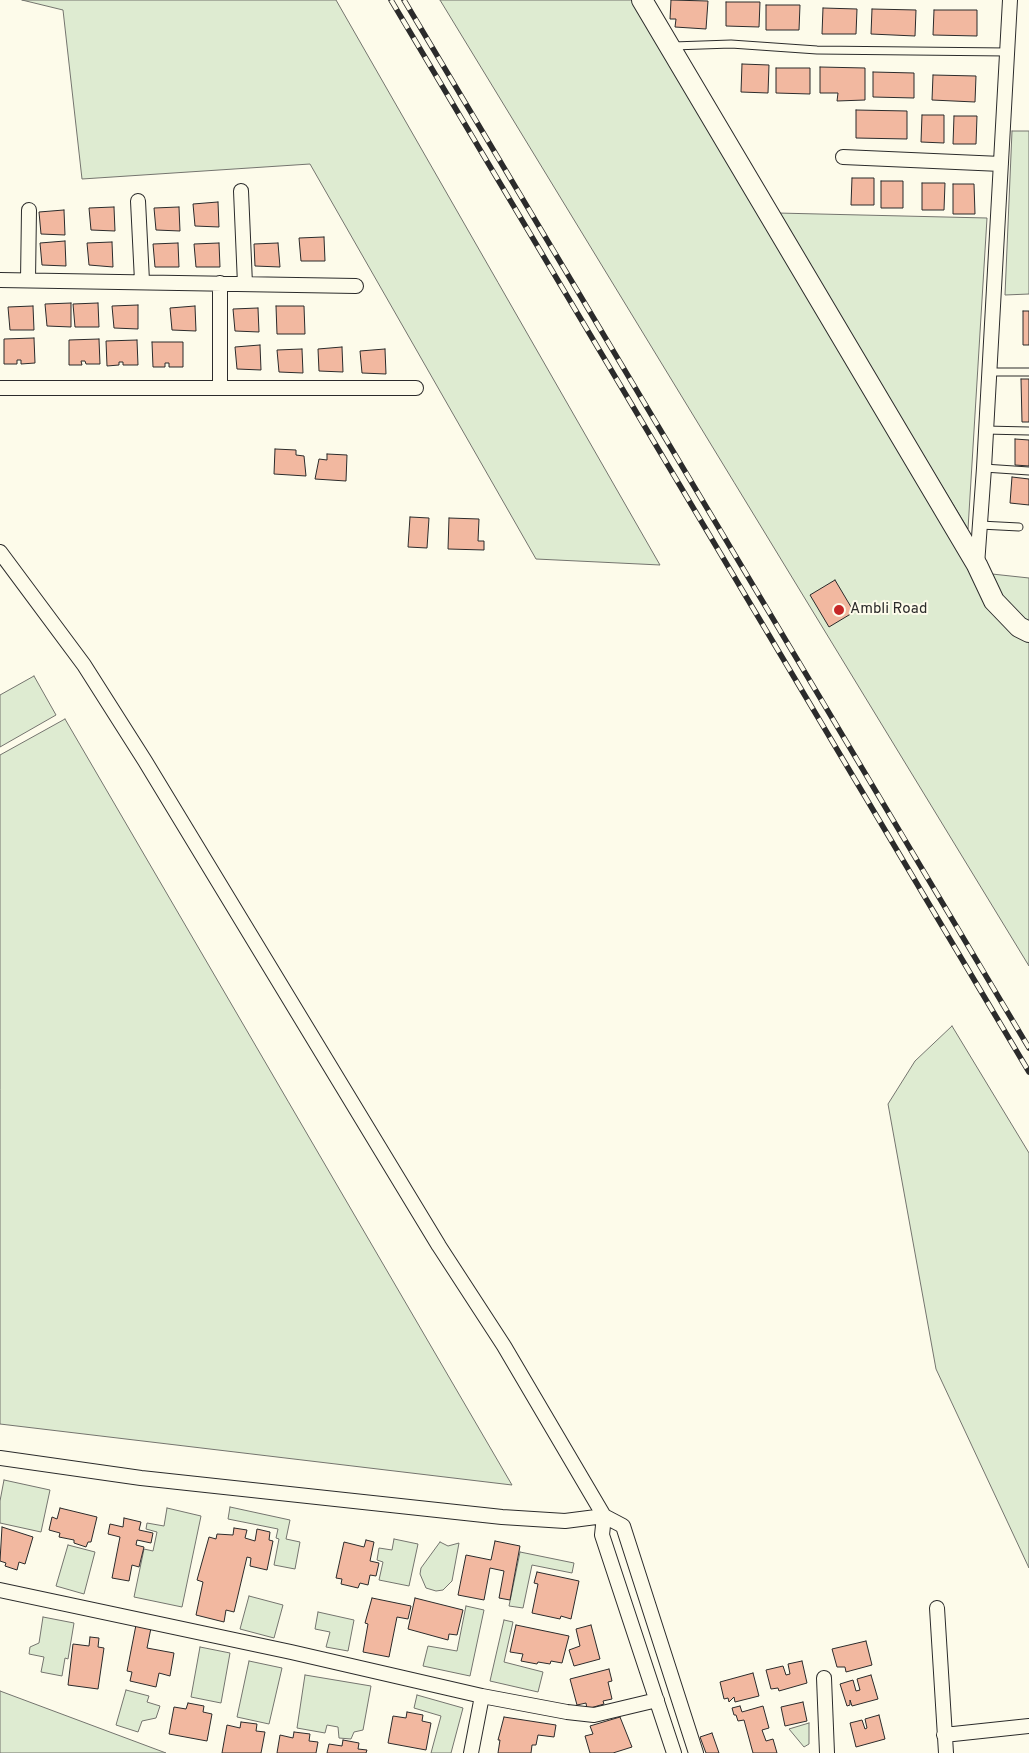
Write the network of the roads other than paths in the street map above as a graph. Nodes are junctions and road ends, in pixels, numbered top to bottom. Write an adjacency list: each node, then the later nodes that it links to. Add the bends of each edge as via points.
1 (642, 0): 3 (street)
2 (1010, 0): 4 (street)
3 (669, 46): 4 (lane, via 731,44 817,50); 28 (street)
4 (1007, 52): 6 (street)
5 (843, 157): 6 (street)
6 (1001, 164): 16 (street)
7 (241, 191): 14 (street)
8 (138, 201): 12 (street)
9 (29, 210): 11 (street)
10 (0, 280): 11 (street)
11 (28, 280): 12 (street)
12 (142, 281): 13 (street)
13 (220, 283): 14 (street); 19 (street)
14 (245, 284): 15 (street)
15 (356, 286)
16 (988, 372): 17 (lane); 21 (street)
17 (1029, 372)
18 (0, 388): 19 (street)
19 (220, 388): 20 (street)
20 (416, 388)
21 (985, 430): 22 (lane); 23 (street)
22 (1029, 430)
23 (984, 468): 24 (lane); 25 (street)
24 (1029, 471)
25 (980, 525): 26 (lane); 28 (street)
26 (1019, 527)
27 (0, 552): 31 (street, via 84,666 145,761 439,1246 504,1346)
28 (977, 565): 29 (street, via 994,601 1019,627)
29 (1029, 632)
30 (0, 1458): 31 (street, via 141,1478 502,1517 565,1521)
31 (604, 1516): 36 (street, via 602,1535); 41 (street, via 623,1526)
32 (0, 1590): 35 (street)
33 (937, 1608): 38 (street)
34 (824, 1678): 42 (street)
35 (482, 1696): 36 (street, via 594,1715); 39 (street)
36 (657, 1700): 40 (street)
37 (1029, 1726): 38 (street)
38 (944, 1735): 43 (street)
39 (471, 1753)
40 (674, 1753)
41 (696, 1753)
42 (827, 1753)
43 (946, 1753)

